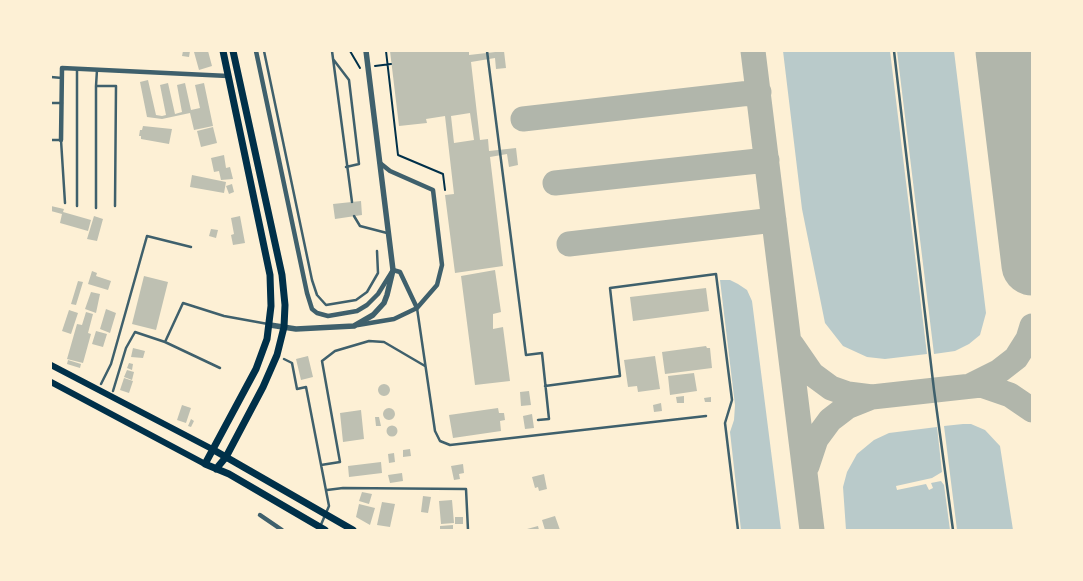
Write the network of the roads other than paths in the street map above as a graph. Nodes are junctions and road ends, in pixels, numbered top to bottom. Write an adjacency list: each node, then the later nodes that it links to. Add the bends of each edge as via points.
1 (223, 51): 12 (main road)
2 (233, 51): 35 (main road, via 282,275)
3 (256, 51): 31 (street, via 312,309 328,316 357,311 378,294)
4 (264, 51): 30 (lane, via 312,280 317,295 326,305 356,300 367,292 378,273)
5 (332, 51): 9 (lane)
6 (366, 51): 20 (street)
7 (487, 51): 43 (lane, via 526,355 542,353)
8 (894, 51): 61 (lane)
9 (332, 58): 21 (lane); 21 (lane, via 349,80 359,164)
10 (77, 69): 11 (street); 14 (street, via 62,68); 24 (lane)
11 (97, 70): 12 (street); 15 (lane)
12 (228, 76): 33 (main road, via 270,275)
13 (51, 78): 14 (lane)
14 (62, 78): 17 (street)
15 (96, 86): 25 (lane, via 116,86); 26 (lane)
16 (51, 103): 17 (lane)
17 (62, 103): 19 (street)
18 (51, 140): 19 (lane)
19 (61, 140): 23 (lane)
20 (380, 163): 28 (street); 32 (street, via 390,171 433,190 442,264 436,285)
21 (346, 167): 22 (lane)
22 (352, 202)
23 (64, 203)
24 (77, 206)
25 (115, 206)
26 (96, 208)
27 (354, 216): 28 (lane, via 360,226)
28 (388, 233): 31 (street)
29 (191, 247): 42 (lane, via 147,236 112,364)
30 (377, 250)
31 (393, 270): 32 (street, via 400,272); 34 (street, via 384,303)
32 (417, 308): 34 (street, via 394,320); 39 (lane)
33 (270, 324): 35 (street); 36 (lane, via 224,316 183,303); 47 (main road, via 250,382)
34 (354, 326): 35 (street)
35 (284, 327): 48 (main road, via 277,355 263,387)
36 (165, 342): 40 (lane); 44 (lane, via 135,332 126,348)
37 (284, 359): 50 (lane, via 292,363 297,389 306,387)
38 (51, 365): 47 (main road)
39 (425, 366): 45 (lane, via 435,431 440,440 450,445); 50 (lane, via 384,342 369,341 322,361 340,462)
40 (220, 368)
41 (51, 382): 49 (main road)
42 (101, 384)
43 (545, 386): 46 (lane, via 549,419); 60 (lane, via 620,376 610,288 716,274 732,400 725,423)
44 (113, 390)
45 (706, 416)
46 (538, 420)
47 (212, 450): 48 (main road); 49 (main road)
48 (226, 457): 51 (main road); 53 (main road)
49 (205, 464): 51 (main road)
50 (321, 466): 52 (lane)
51 (216, 469): 55 (main road)
52 (327, 490): 53 (lane); 59 (lane, via 466,489)
53 (328, 514): 55 (lane); 58 (main road)
54 (260, 515): 56 (street)
55 (322, 528)
56 (281, 529): 57 (street)
57 (274, 530)
58 (352, 530)
59 (468, 530)
60 (738, 530)
61 (953, 530)

